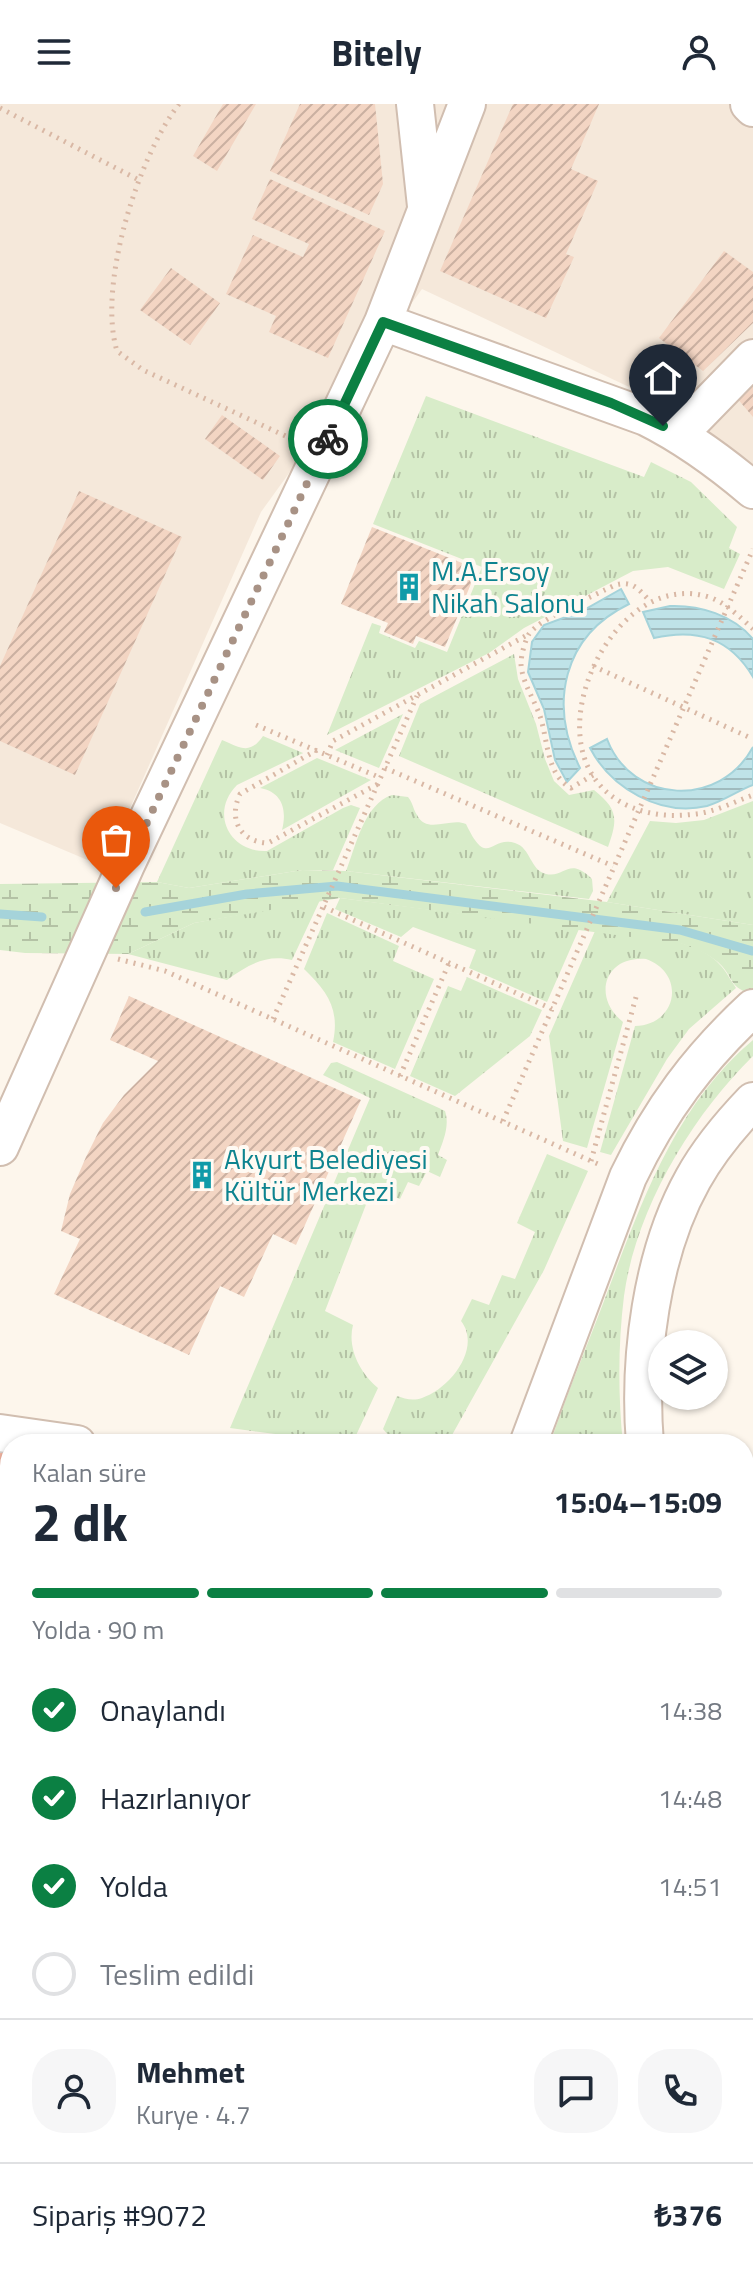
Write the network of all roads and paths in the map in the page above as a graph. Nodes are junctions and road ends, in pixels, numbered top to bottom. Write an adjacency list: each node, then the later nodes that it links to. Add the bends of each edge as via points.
1 (179, 104): 5 (path)
2 (415, 104): 6 (street)
3 (467, 104): 6 (street)
4 (0, 108): 5 (path)
5 (137, 179): 10 (path, via 110,319 117,351 143,370)
6 (426, 212): 7 (street)
7 (383, 322): 9 (street, via 611,403); 10 (street)
8 (753, 358): 9 (street)
9 (679, 434): 11 (street)
10 (322, 453): 32 (street)
11 (753, 490)
12 (753, 549): 14 (path)
13 (650, 601): 14 (path, via 699,595); 16 (path, via 634,585 615,585 548,619); 17 (path, via 616,630)
14 (725, 610): 15 (path); 19 (path)
15 (753, 629)
16 (530, 634): 18 (path); 25 (path, via 521,666 555,770 571,788)
17 (593, 666): 19 (path); 25 (path, via 580,735)
18 (417, 696): 23 (path, via 333,741); 24 (path)
19 (683, 707): 21 (path); 28 (path)
20 (256, 725): 22 (path)
21 (753, 739)
22 (317, 750): 23 (path); 26 (path, via 240,794 235,820 250,840 277,839)
23 (327, 755): 26 (path)
24 (385, 768): 26 (path); 29 (path)
25 (593, 775): 28 (path, via 622,805)
26 (380, 780): 30 (path)
27 (753, 795): 28 (path, via 694,815 651,814)
28 (638, 808): 29 (path)
29 (613, 866): 35 (path)
30 (325, 904): 31 (path); 36 (path)
31 (449, 963): 35 (path); 37 (path)
32 (81, 965): 36 (path, via 122,959 155,968); 39 (street)
33 (636, 997): 42 (path)
34 (753, 1008): 43 (street, via 715,1043 674,1097)
35 (552, 1009): 40 (path)
36 (273, 1019): 37 (path)
37 (400, 1076): 40 (path)
38 (753, 1101): 45 (street, via 722,1134 675,1217 649,1324 643,1373)
39 (8, 1111): 41 (street)
40 (503, 1121): 42 (path)
41 (0, 1147)
42 (591, 1161): 43 (path)
43 (628, 1177): 44 (street)
44 (532, 1434)
45 (645, 1434)

